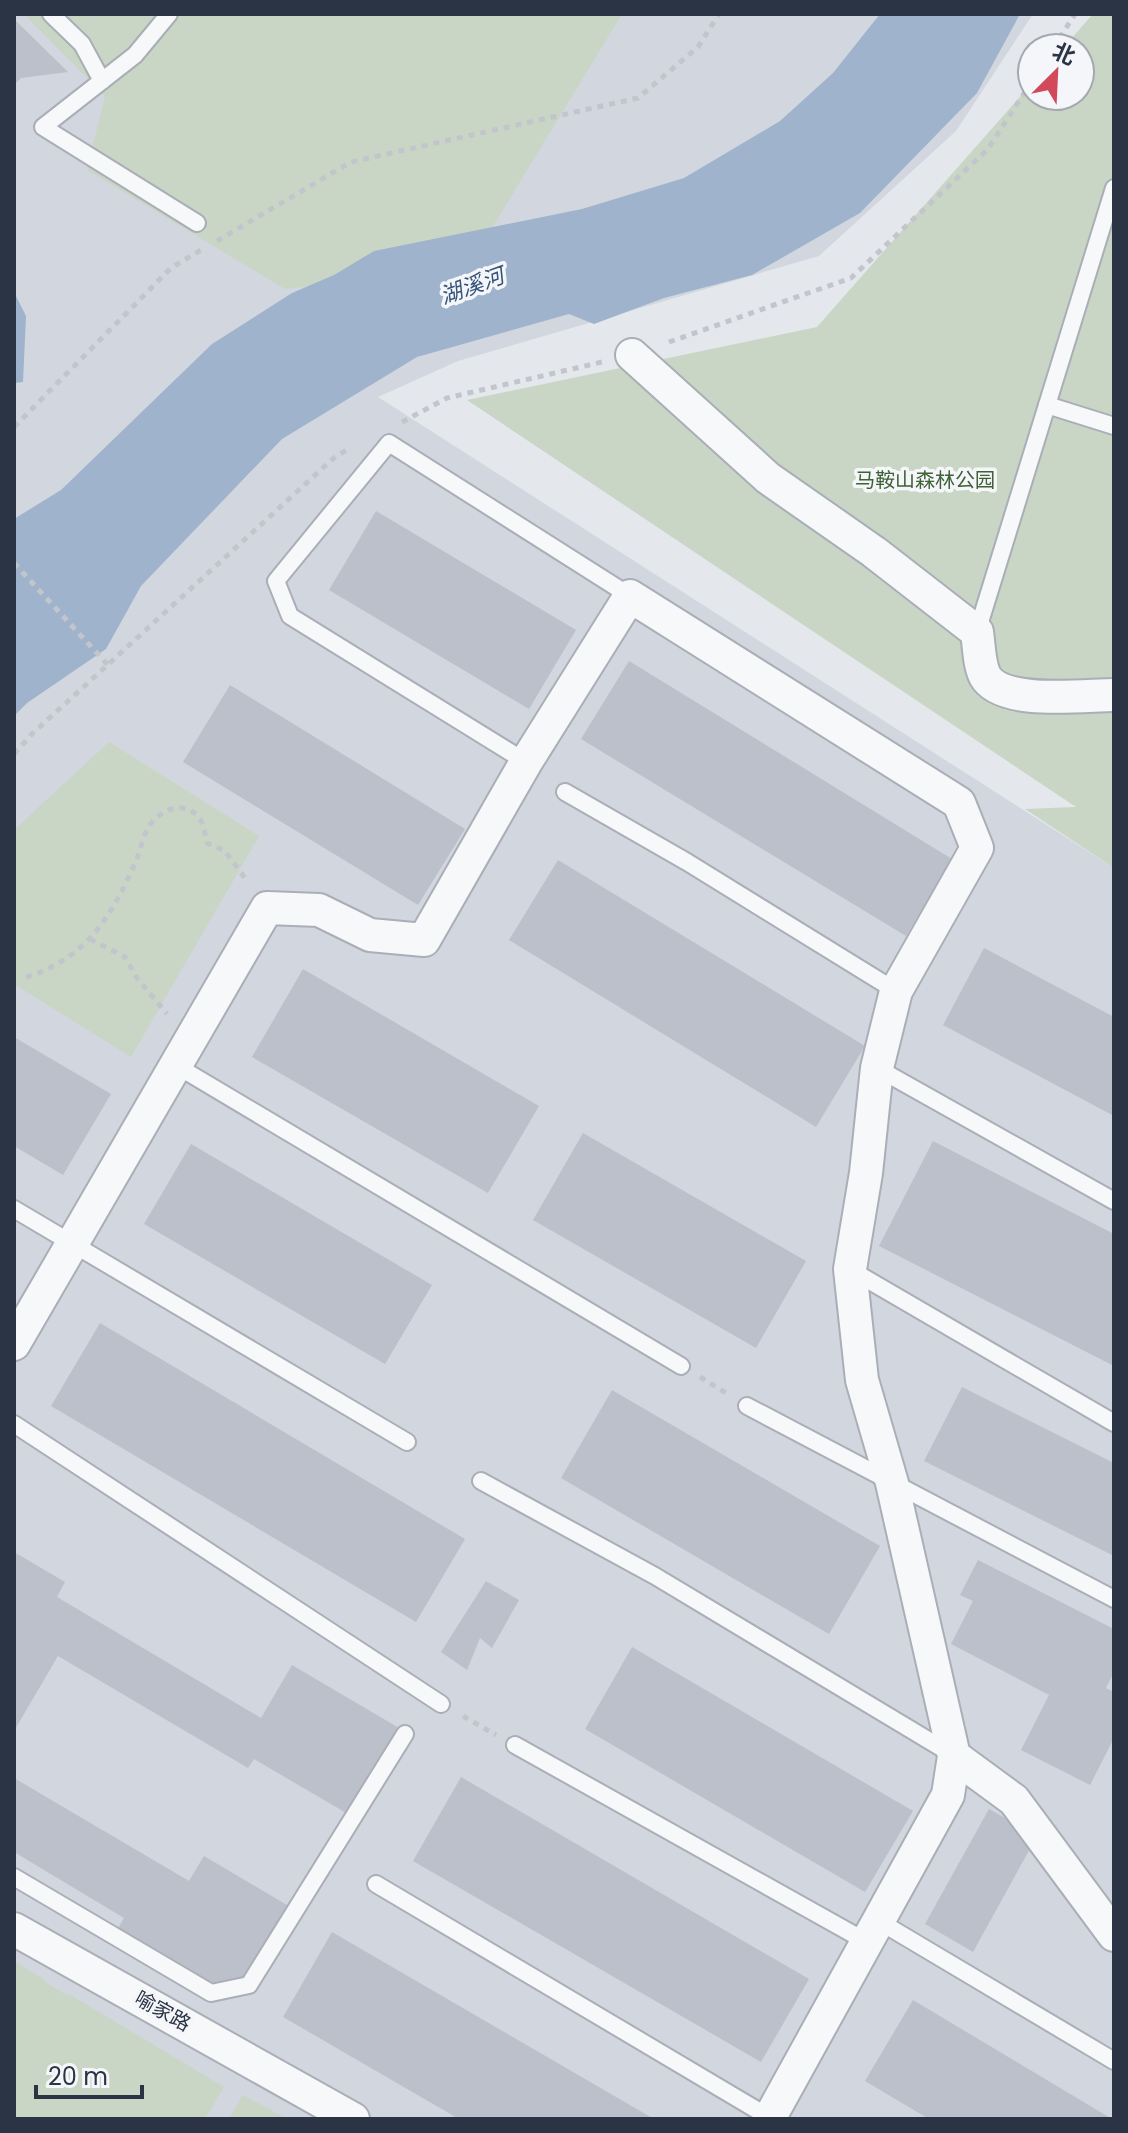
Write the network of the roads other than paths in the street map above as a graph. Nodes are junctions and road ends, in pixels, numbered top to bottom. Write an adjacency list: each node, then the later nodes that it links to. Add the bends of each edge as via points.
1 (51, 14): 3 (lane, via 82,44)
2 (169, 14): 3 (lane, via 135,55)
3 (102, 81): 5 (lane, via 43,127)
4 (1114, 188): 7 (lane)
5 (197, 223)
6 (632, 355): 10 (street, via 768,478)
7 (1047, 405): 8 (lane); 10 (lane)
8 (1114, 426)
9 (630, 596): 12 (street); 12 (lane, via 389,443 276,581 290,616); 14 (street, via 959,803 977,848)
10 (977, 632): 11 (street, via 985,676 1010,694)
11 (1114, 695)
12 (526, 762): 15 (street, via 424,940 370,935 319,910 267,908)
13 (565, 792): 14 (lane)
14 (896, 991): 16 (street)
15 (183, 1055): 19 (street); 22 (lane)
16 (877, 1068): 17 (lane); 20 (street)
17 (1114, 1201)
18 (14, 1209): 19 (lane)
19 (74, 1245): 21 (street); 26 (lane)
20 (850, 1269): 24 (lane); 28 (street, via 862,1380)
21 (14, 1344)
22 (681, 1366)
23 (747, 1406): 28 (lane)
24 (1114, 1423)
25 (14, 1424): 30 (lane)
26 (407, 1442)
27 (481, 1481): 33 (lane, via 655,1576)
28 (892, 1483): 29 (lane); 33 (street)
29 (1114, 1599)
30 (441, 1704)
31 (405, 1734): 34 (lane, via 249,1985 211,1993)
32 (515, 1745): 37 (lane)
33 (954, 1756): 37 (street, via 948,1795); 38 (street, via 1014,1800)
34 (14, 1877)
35 (376, 1884): 41 (lane)
36 (14, 1929): 40 (street, 喻家路)
37 (872, 1931): 39 (lane); 41 (street)
38 (1114, 1935)
39 (1114, 2061)
40 (353, 2119)
41 (770, 2119)

